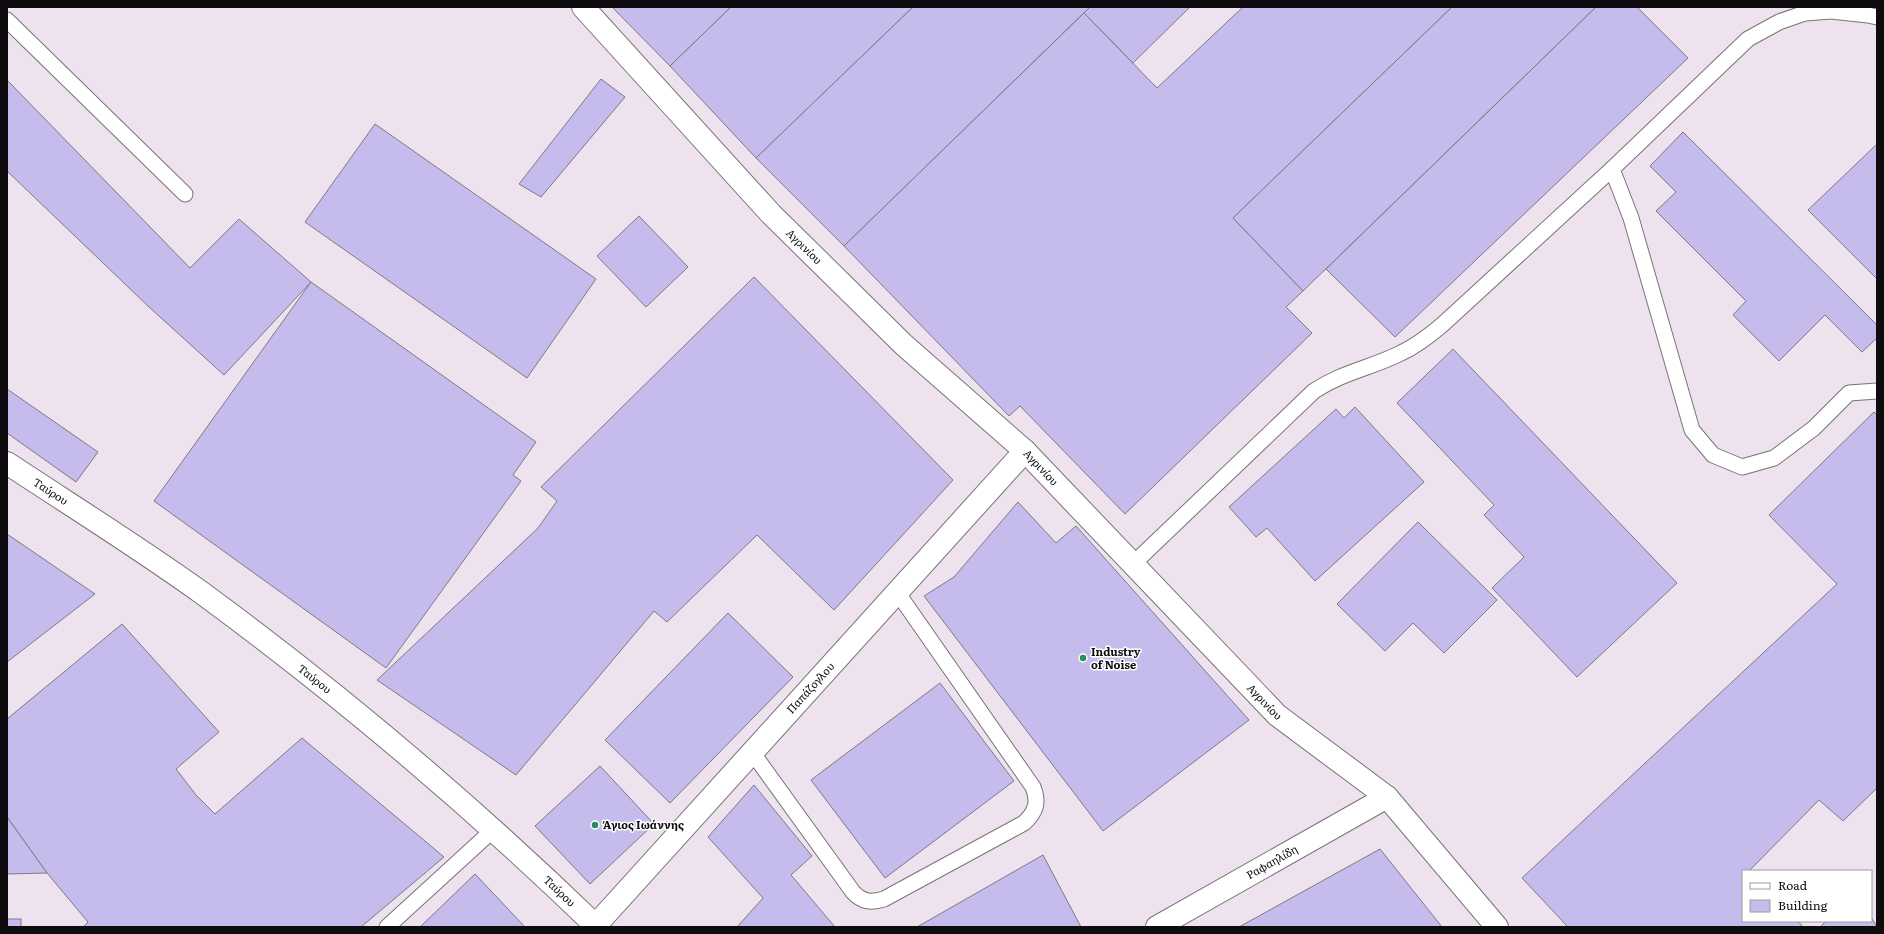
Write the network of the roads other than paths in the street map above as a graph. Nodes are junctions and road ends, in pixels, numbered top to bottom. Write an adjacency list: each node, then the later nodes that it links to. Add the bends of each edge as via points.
1 (583, 7): 8 (street, Αγρινίου, via 771,214 904,345)
2 (1831, 9): 3 (lane); 5 (lane, via 1779,22 1748,39)
3 (1877, 17)
4 (7, 20): 6 (lane)
5 (1612, 169): 7 (lane, via 1631,218 1692,430 1713,455 1742,467 1774,458 1814,428 1849,393); 10 (lane, via 1442,326 1422,341 1390,358 1336,378 1303,400)
6 (185, 194)
7 (1877, 391)
8 (1025, 451): 10 (street, Αγρινίου); 11 (street, Παπάζογλου)
9 (7, 463): 14 (street, Ταύρου, via 195,588 263,639 360,714)
10 (1133, 564): 13 (street, Αγρινίου, via 1277,715)
11 (897, 592): 12 (street, Παπάζογλου); 12 (lane, via 1033,787 1036,807 1032,816 1024,823 884,899 867,902 859,899 853,892)
12 (752, 752): 15 (street, Παπάζογλου)
13 (1387, 797): 17 (street, Ραφαηλίδη); 18 (street, Αγρινίου)
14 (493, 830): 15 (street, Ταύρου); 16 (lane)
15 (596, 926)
16 (388, 927)
17 (1157, 927)
18 (1497, 927)

